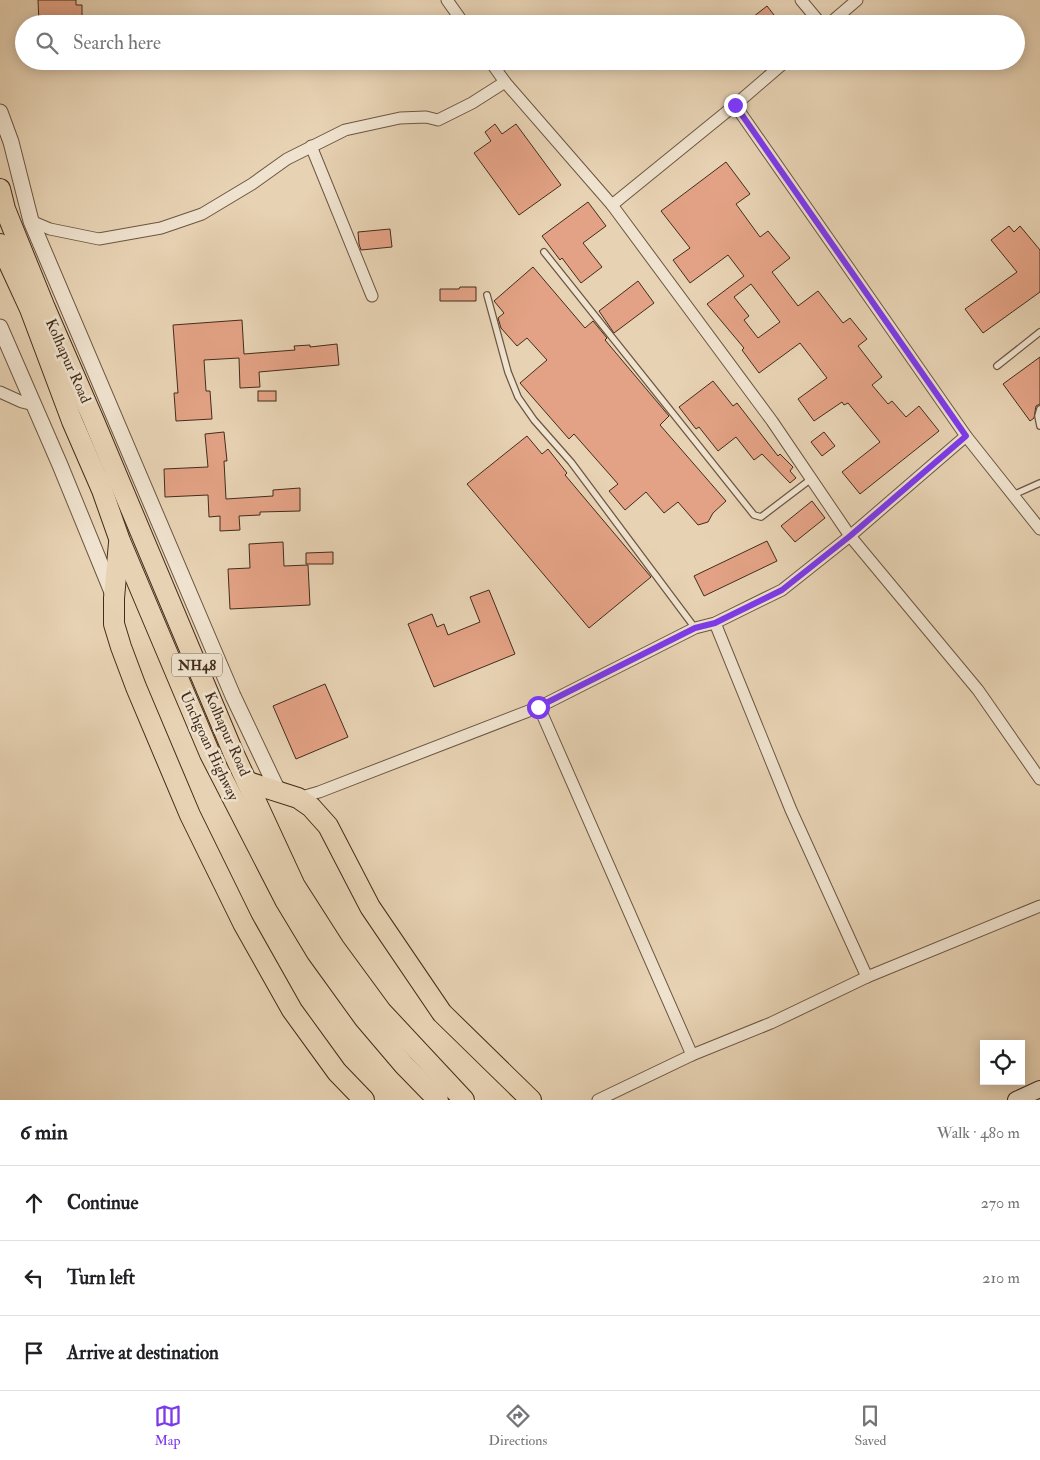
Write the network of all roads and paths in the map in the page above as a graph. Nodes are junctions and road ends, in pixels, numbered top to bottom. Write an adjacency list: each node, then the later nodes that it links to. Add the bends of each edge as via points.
1 (447, 0): 4 (street)
2 (801, 0): 5 (street)
3 (856, 0): 6 (street)
4 (458, 15)
5 (814, 15)
6 (839, 15)
7 (496, 70): 9 (street)
8 (776, 70): 10 (street)
9 (505, 82): 12 (street, via 438,120 426,116 400,118 345,130); 14 (street)
10 (735, 105): 14 (street); 27 (street)
11 (0, 112): 15 (street)
12 (311, 146): 15 (street, via 202,214 160,228 99,239 50,229); 18 (street)
13 (0, 189): 39 (highway, Kolhapur Road / NH48, via 45,308)
14 (612, 205): 28 (street)
15 (31, 221): 40 (street, via 218,662)
16 (0, 244): 33 (highway, Unchgoan Highway / NH48, via 30,309)
17 (544, 252): 28 (lane, via 754,515 761,517)
18 (372, 296)
19 (487, 296): 36 (lane, via 518,397 571,462)
20 (0, 327): 24 (street)
21 (1040, 332): 22 (lane)
22 (997, 366)
23 (3, 396): 24 (street)
24 (34, 405): 34 (street)
25 (1040, 409): 26 (lane)
26 (1040, 426)
27 (966, 436): 30 (street); 32 (street)
28 (811, 479): 32 (street)
29 (1040, 483): 30 (lane)
30 (1013, 495): 31 (street)
31 (1040, 529)
32 (850, 536): 35 (street, via 782,590); 38 (street, via 978,690)
33 (120, 541): 34 (highway); 47 (highway, Unchgoan Highway / NH48, via 210,754 285,900 317,953 364,1018)
34 (114, 598): 46 (highway, via 114,624 120,647 190,815 242,923 292,1010 337,1072)
35 (715, 623): 36 (street); 43 (street, via 791,810)
36 (695, 628): 37 (street)
37 (538, 707): 41 (street); 44 (street)
38 (1040, 779)
39 (248, 782): 40 (highway); 48 (highway, Kolhapur Road / NH48, via 295,886 334,947 381,1011)
40 (278, 791): 41 (highway)
41 (298, 798): 49 (highway, via 328,826 370,907 442,1013)
42 (1040, 906): 43 (street)
43 (867, 977): 44 (street, via 771,1023)
44 (692, 1055): 50 (street)
45 (1040, 1089): 51 (main road)
46 (364, 1100)
47 (438, 1100)
48 (464, 1100)
49 (530, 1100)
50 (598, 1100)
51 (1016, 1100)

